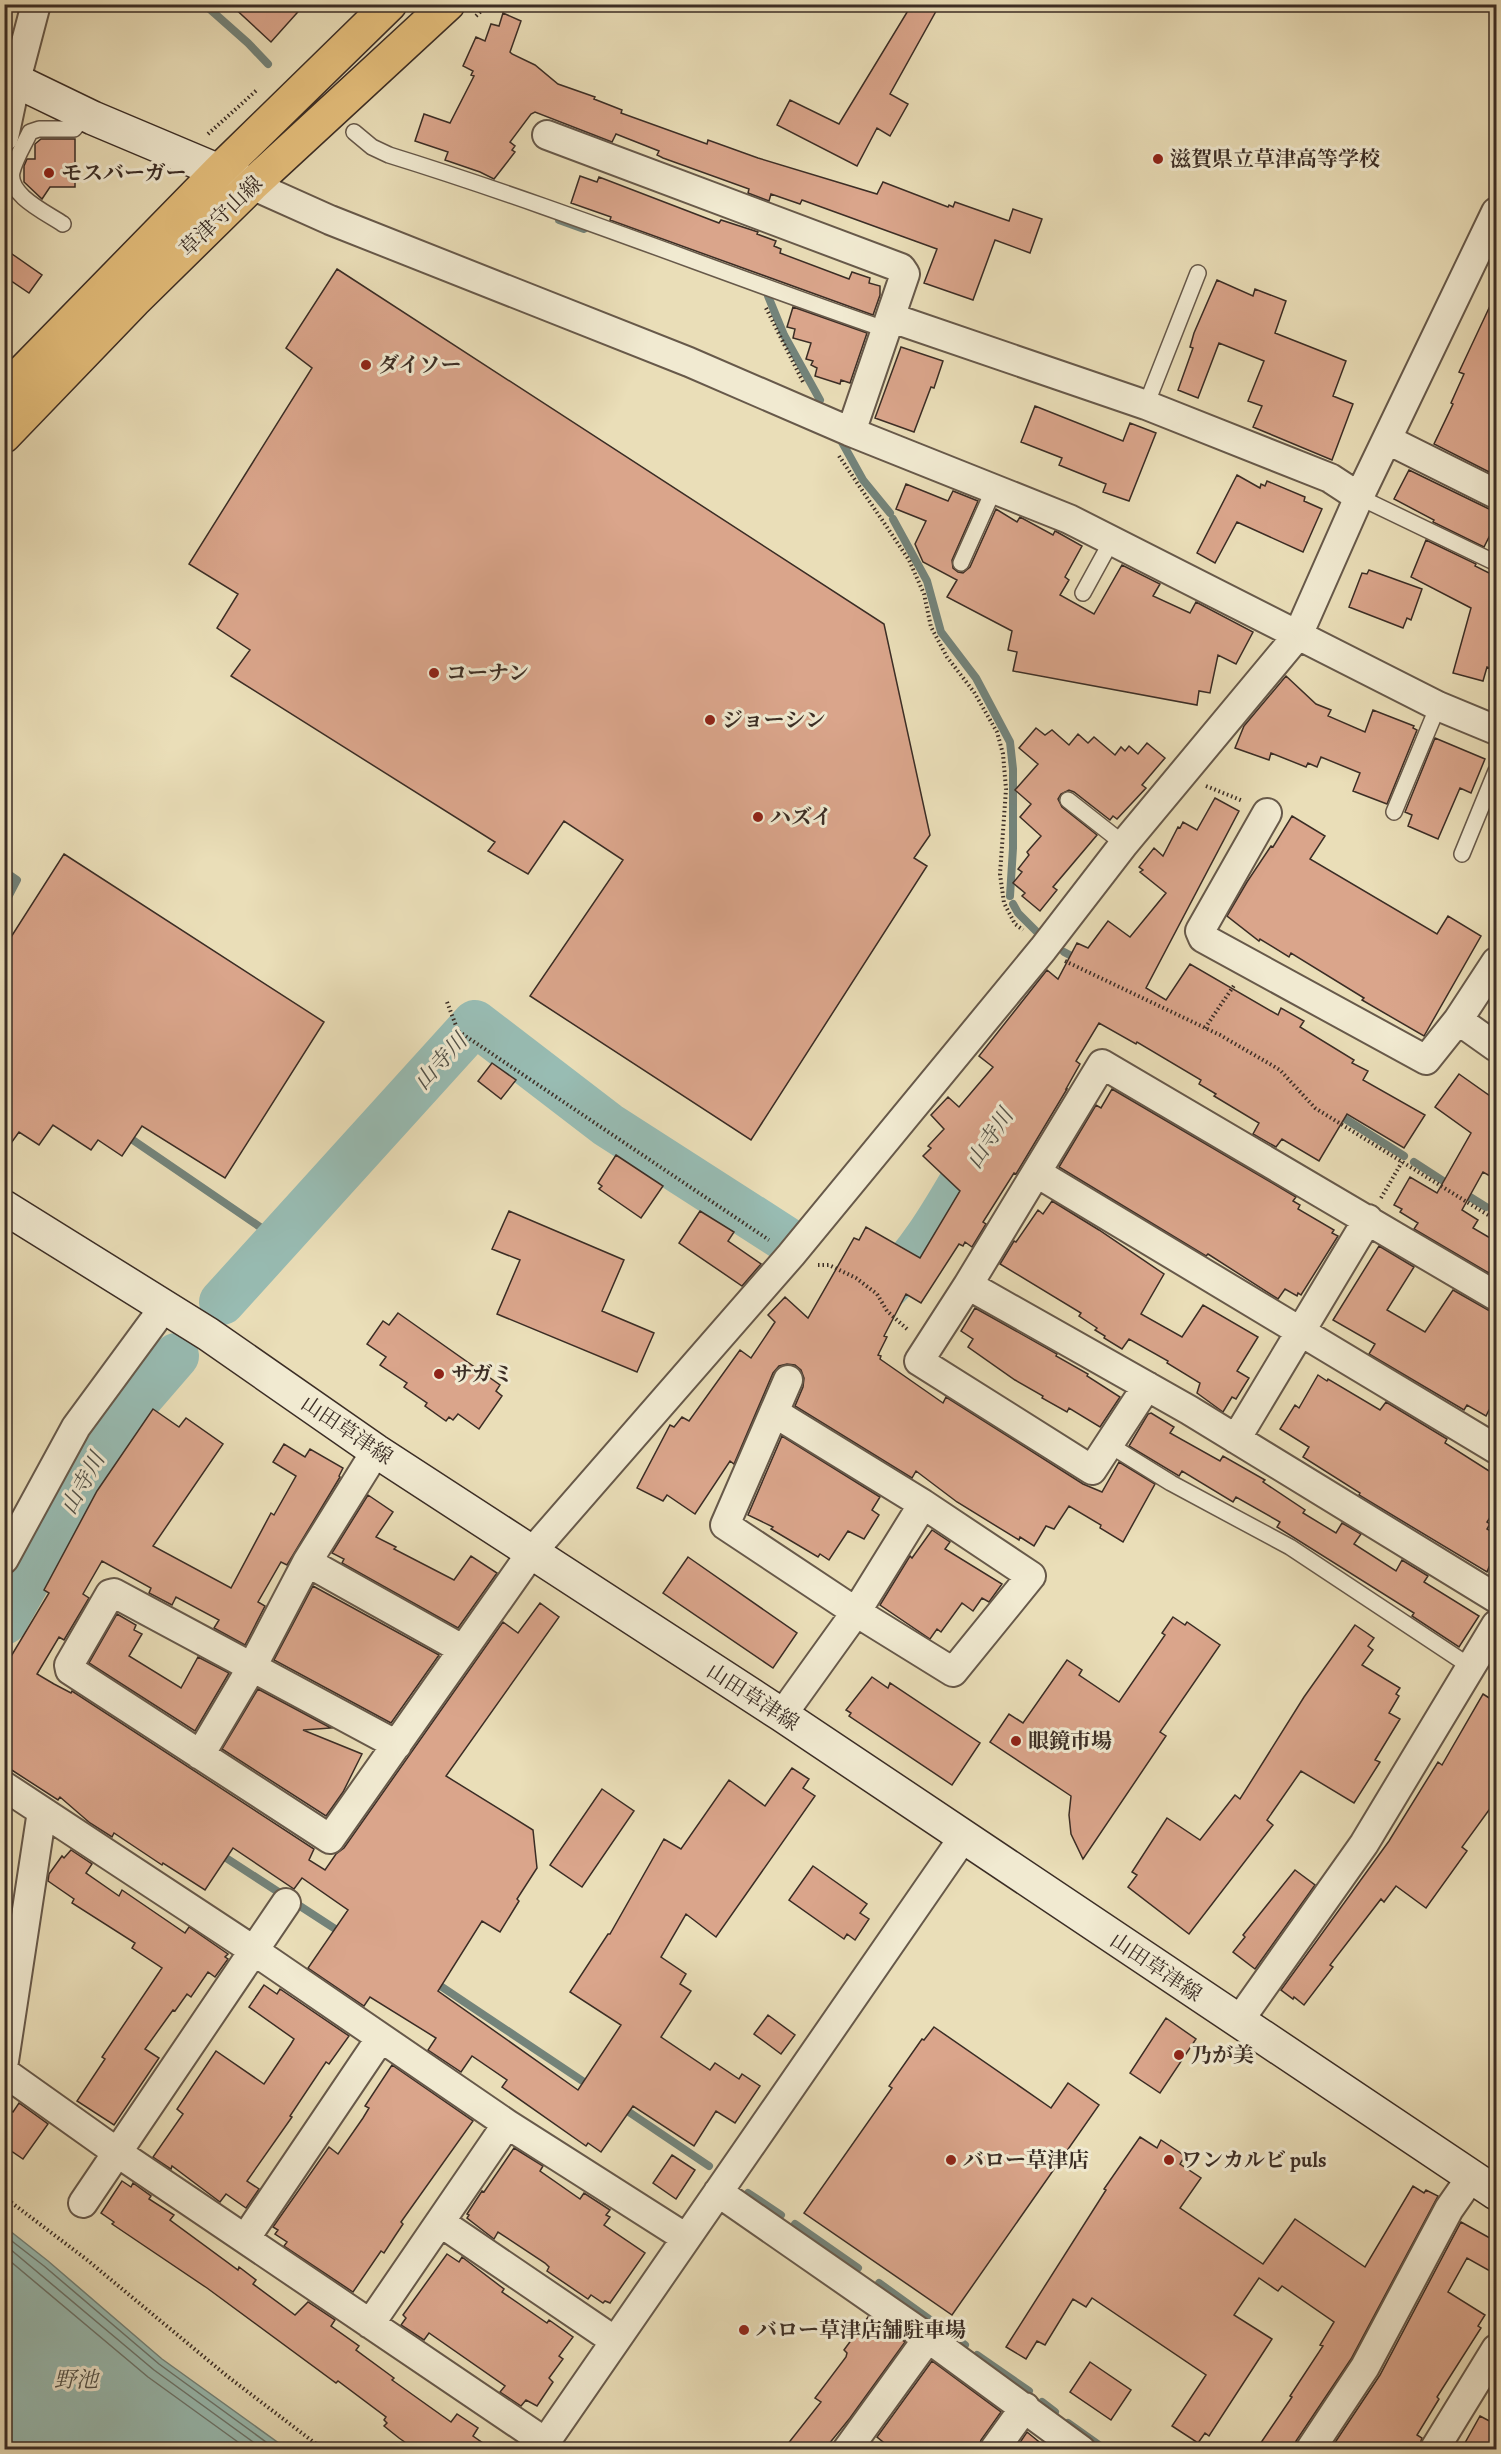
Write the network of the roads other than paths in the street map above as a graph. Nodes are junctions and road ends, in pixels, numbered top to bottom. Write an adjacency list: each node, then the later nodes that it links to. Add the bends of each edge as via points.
1 (36, 4): 4 (street)
2 (390, 4): 9 (main road, 草津守山線)
3 (448, 4): 10 (main road, 草津守山線)
4 (10, 77): 5 (main road); 8 (street)
5 (86, 114): 9 (main road); 12 (lane, via 74,129 30,132 12,174 18,194)
6 (354, 132): 14 (lane, via 372,147 389,154 617,231 761,287)
7 (547, 135): 14 (street, via 901,268 904,274)
8 (4, 137)
9 (219, 171): 10 (main road); 15 (main road, 草津守山線)
10 (252, 185): 17 (street); 18 (main road, 草津守山線, via 134,300)
11 (1497, 212): 19 (street)
12 (63, 224)
13 (1198, 273): 16 (lane)
14 (889, 324): 16 (street); 17 (street)
15 (4, 391)
16 (1146, 405): 22 (street, via 1330,478)
17 (851, 432): 20 (street)
18 (4, 436)
19 (1388, 440): 21 (street); 22 (street)
20 (994, 489): 23 (street); 24 (lane)
21 (1497, 494)
22 (1359, 497): 25 (lane); 27 (street)
23 (1112, 540): 26 (lane); 27 (street)
24 (961, 562)
25 (1497, 563)
26 (1083, 593)
27 (1298, 635): 28 (street); 34 (street)
28 (1438, 706): 29 (street); 32 (lane)
29 (1497, 730)
30 (1497, 771): 35 (lane)
31 (1068, 800): 34 (lane)
32 (1394, 812)
33 (1268, 813): 37 (street, via 1200,931 1203,938 1426,1060)
34 (1124, 844): 54 (street, via 792,1255)
35 (1462, 854)
36 (1497, 962): 37 (street)
37 (1458, 1020): 38 (street)
38 (1497, 1047)
39 (1036, 1173): 41 (street, via 1102,1064); 42 (street); 45 (street)
40 (4, 1208): 44 (main road, 山田草津線)
41 (1368, 1219): 43 (street); 45 (street)
42 (968, 1285): 47 (street); 50 (street, via 919,1361 1092,1470)
43 (1497, 1296)
44 (165, 1306): 52 (main road, 山田草津線); 55 (street, via 76,1427)
45 (1301, 1332): 49 (street); 51 (street)
46 (788, 1380): 48 (street)
47 (1147, 1386): 49 (street); 50 (street)
48 (775, 1413): 53 (street); 58 (street, via 725,1525)
49 (1236, 1439): 57 (street)
50 (1108, 1444): 62 (lane, via 1290,1547)
51 (1497, 1449)
52 (376, 1451): 54 (main road, 山田草津線); 56 (street)
53 (923, 1504): 58 (street); 58 (street, via 1031,1576 953,1672)
54 (532, 1552): 60 (street); 63 (main road, 山田草津線)
55 (4, 1559)
56 (307, 1562): 60 (street); 61 (street)
57 (1497, 1598)
58 (856, 1612): 63 (street)
59 (1497, 1625): 62 (street)
60 (462, 1649): 64 (street)
61 (252, 1667): 64 (street); 65 (street); 65 (street, via 110,1594 69,1665 70,1670)
62 (1471, 1667): 71 (street, via 1364,1844)
63 (782, 1716): 68 (main road, 山田草津線)
64 (397, 1745): 65 (street, via 330,1839)
65 (200, 1755)
66 (4, 1786): 67 (street)
67 (42, 1811): 70 (street); 73 (street)
68 (963, 1838): 71 (main road, 山田草津線); 78 (street)
69 (286, 1903): 70 (street)
70 (253, 1950): 72 (street); 76 (street)
71 (1238, 2022): 77 (main road, 山田草津線)
72 (380, 2038): 75 (street); 82 (street)
73 (4, 2061)
74 (4, 2072): 76 (street)
75 (507, 2124): 80 (street); 81 (street)
76 (118, 2153): 79 (street); 82 (street)
77 (1484, 2185): 92 (street, via 1449,2209 1365,2367)
78 (718, 2192): 81 (street); 84 (street)
79 (83, 2203)
80 (440, 2222): 83 (street); 85 (street)
81 (686, 2238): 85 (street)
82 (244, 2239): 83 (street)
83 (370, 2324): 88 (street)
84 (928, 2338): 87 (street); 89 (street)
85 (615, 2341): 88 (street)
86 (1497, 2349): 93 (street)
87 (1025, 2407): 90 (street); 91 (street)
88 (542, 2446)
89 (847, 2450)
90 (994, 2450)
91 (1081, 2450)
92 (1310, 2450)
93 (1434, 2450)

